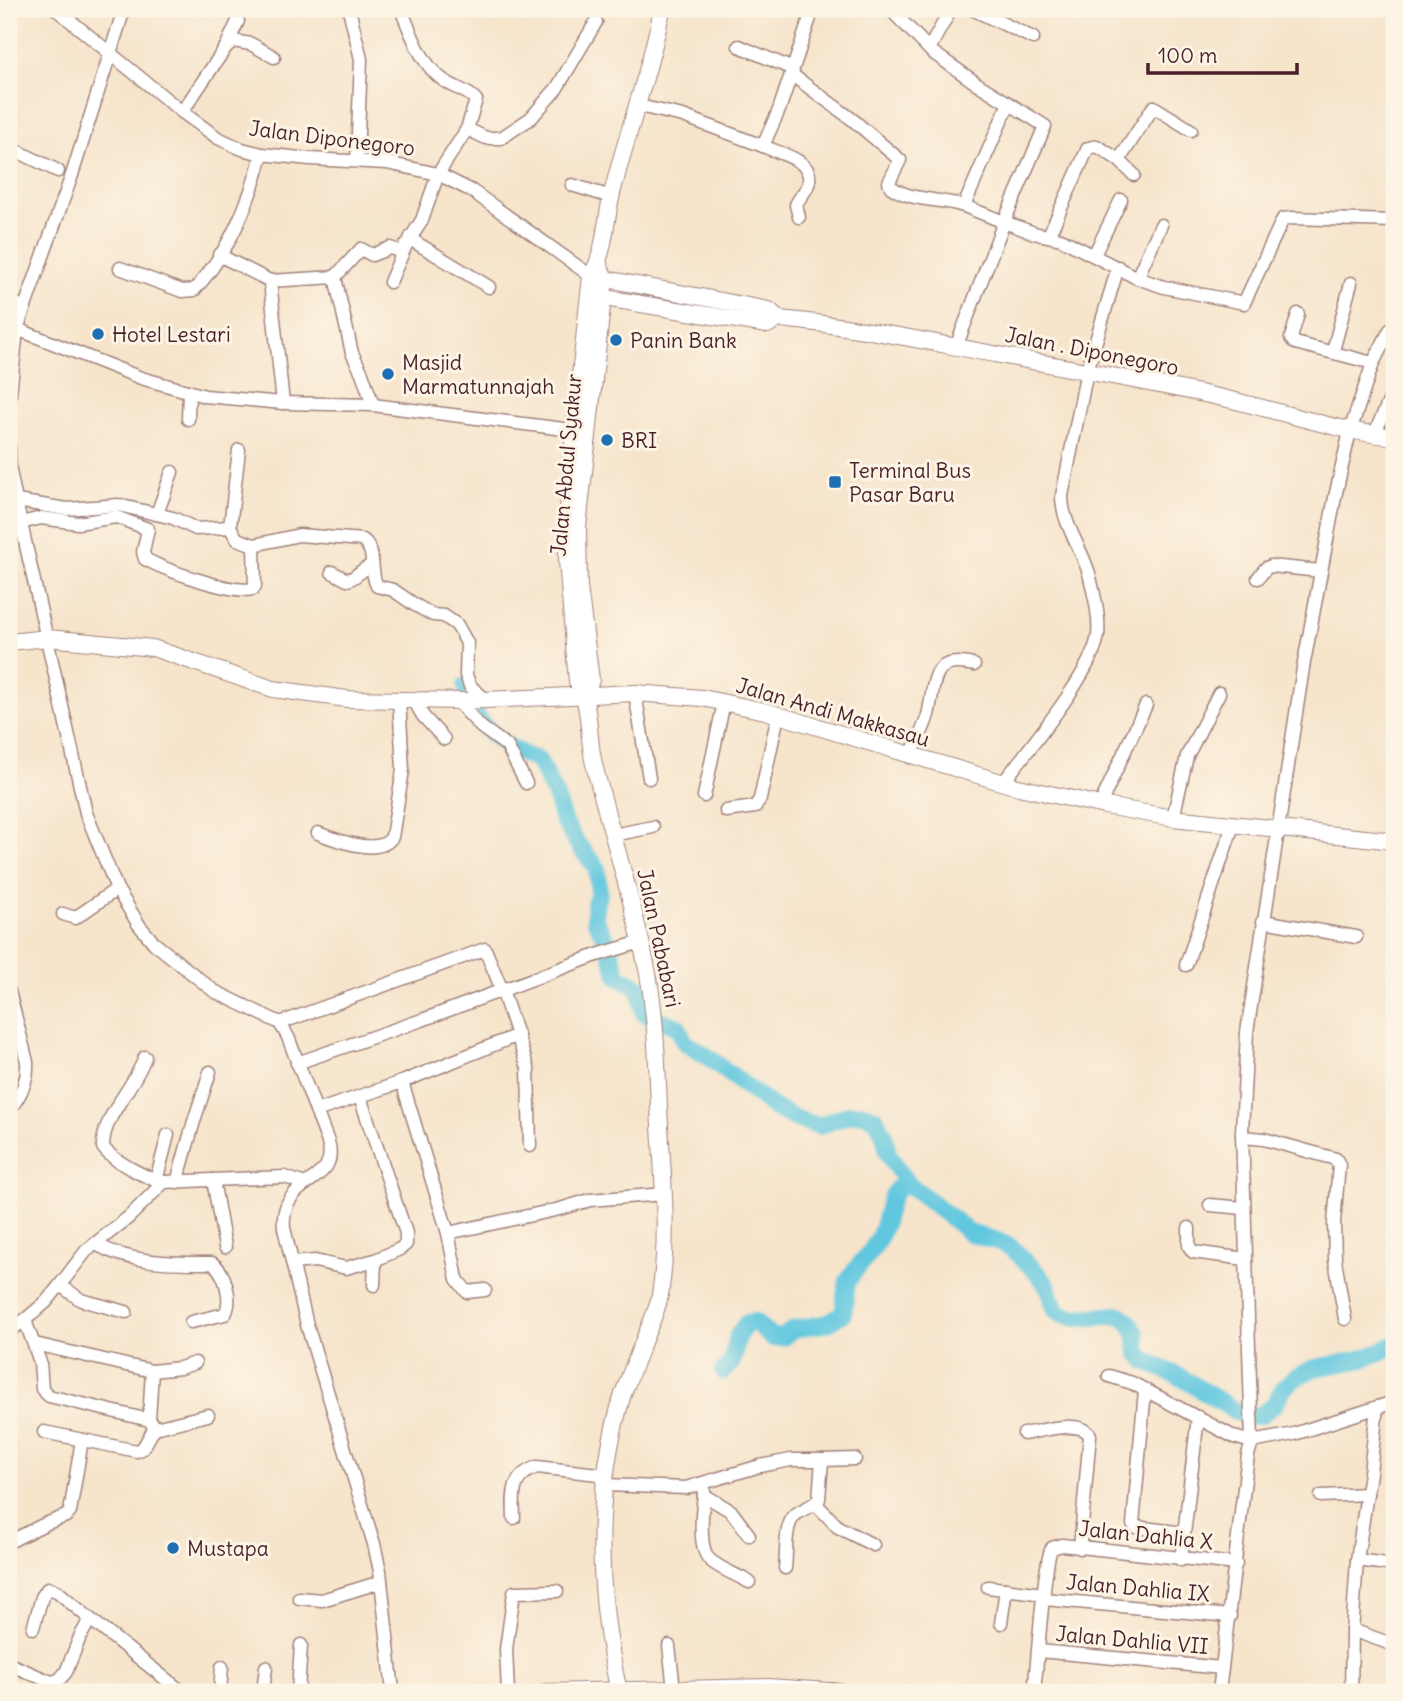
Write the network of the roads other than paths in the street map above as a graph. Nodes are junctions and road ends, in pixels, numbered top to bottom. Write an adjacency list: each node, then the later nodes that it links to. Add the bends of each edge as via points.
1 (56, 9): 16 (street, Jalan Diponegoro)
2 (124, 9): 16 (street)
3 (349, 9): 27 (street, via 361,59)
4 (401, 9): 22 (street, via 433,72 476,100)
5 (662, 9): 20 (street, Jalan Abdul Syakur)
6 (813, 9): 18 (street)
7 (890, 9): 15 (street)
8 (951, 9): 15 (street)
9 (972, 9): 12 (street)
10 (238, 21): 14 (street)
11 (596, 22): 22 (street, via 557,88 531,118 501,138 486,138)
12 (1033, 37)
13 (739, 46): 18 (street)
14 (226, 47): 17 (street, via 233,41 251,44); 21 (street)
15 (929, 49): 19 (street)
16 (109, 51): 21 (street, Jalan Diponegoro); 56 (street, via 72,175)
17 (274, 57)
18 (792, 72): 24 (street); 35 (street, via 900,160 891,187 913,198)
19 (1009, 103): 35 (street); 38 (street, via 1045,127)
20 (639, 106): 24 (street, via 683,116); 33 (street, Jalan Abdul Syakur)
21 (182, 112): 26 (street, Jalan Diponegoro, via 218,138)
22 (467, 129): 30 (street)
23 (1191, 130): 28 (street, via 1154,107)
24 (764, 146): 36 (street, via 802,163 809,173 796,205)
25 (9, 147): 29 (street)
26 (262, 154): 27 (street, Jalan Diponegoro); 43 (street, via 254,185)
27 (357, 160): 30 (street, Jalan Diponegoro)
28 (1119, 160): 31 (street); 40 (street, via 1097,146 1087,149)
29 (58, 171)
30 (438, 174): 41 (street, via 422,220); 47 (street, Jalan Diponegoro)
31 (1134, 175)
32 (572, 185): 33 (street)
33 (611, 197): 47 (street, Jalan Abdul Syakur)
34 (1121, 200): 44 (street)
35 (964, 206): 38 (street)
36 (799, 217)
37 (1394, 221): 49 (street, via 1283,219 1244,303 1164,288)
38 (1004, 222): 40 (street); 61 (street)
39 (1161, 225): 49 (street)
40 (1049, 235): 44 (street)
41 (410, 239): 42 (street); 53 (street)
42 (402, 252): 48 (street, via 390,248 372,255 361,249); 51 (street)
43 (219, 255): 45 (street, via 190,292); 50 (street)
44 (1094, 255): 46 (street)
45 (120, 268)
46 (1116, 271): 49 (street); 64 (street)
47 (598, 273): 54 (street, Jalan Abdul Syakur); 58 (street, Jalan Diponegoro, via 769,310)
48 (335, 277): 50 (street); 69 (street, via 352,353)
49 (1137, 278)
50 (270, 281): 68 (street)
51 (390, 282)
52 (1351, 283): 62 (street)
53 (489, 287)
54 (596, 296): 58 (street, via 766,325); 71 (street, Jalan Abdul Syakur)
55 (9, 299): 56 (street)
56 (23, 308): 59 (street)
57 (1298, 314): 62 (street, via 1292,341)
58 (779, 319): 61 (street, Jalan . Diponegoro)
59 (17, 329): 66 (street, via 141,378); 67 (street)
60 (1390, 330): 63 (street)
61 (957, 347): 64 (street, Jalan . Diponegoro)
62 (1333, 351): 63 (street)
63 (1373, 363): 72 (street)
64 (1087, 371): 72 (street, Jalan . Diponegoro, via 1227,399); 101 (street, via 1062,507 1089,574 1098,616 1096,646 1076,683)
65 (1394, 390): 73 (street)
66 (189, 391): 68 (street); 70 (street)
67 (9, 403)
68 (283, 403): 69 (street)
69 (373, 405): 71 (street)
70 (188, 419)
71 (581, 431): 91 (street, Jalan Abdul Syakur, via 579,587 591,680)
72 (1350, 431): 73 (street, Jalan . Diponegoro); 83 (street)
73 (1374, 435): 74 (street, Jalan . Diponegoro)
74 (1394, 437)
75 (9, 447): 78 (street)
76 (239, 450): 80 (street)
77 (172, 472): 79 (street)
78 (19, 512): 79 (street, via 78,523 116,517); 79 (street, via 118,505); 86 (street)
79 (151, 519): 80 (street, via 173,518 196,529); 81 (street, via 145,559 211,584 253,589)
80 (230, 527): 81 (street, via 237,539)
81 (254, 545): 82 (street, via 299,535 363,540 370,548)
82 (368, 567): 84 (street, via 346,580); 93 (street, via 380,588 393,590 457,625 467,643)
83 (1320, 571): 85 (street, via 1271,566); 108 (street)
84 (332, 572)
85 (1258, 578)
86 (48, 638): 87 (street, Jalan Andi Makkasau); 92 (street, Jalan Andi Makkasau, via 153,648 273,689 347,699); 112 (street, via 86,813)
87 (9, 642)
88 (974, 665): 98 (street, via 957,661 937,672 927,718)
89 (1219, 692): 105 (street, via 1187,756)
90 (635, 693): 91 (street, Jalan Andi Makkasau); 94 (street, Jalan Andi Makkasau); 99 (street)
91 (585, 695): 93 (street, Jalan Andi Makkasau); 110 (street, Jalan Pababari, via 593,760)
92 (406, 700): 93 (street, Jalan Andi Makkasau); 97 (street); 109 (street, via 403,770 392,837 380,847 337,841)
93 (471, 700): 100 (street, via 481,727 507,746)
94 (724, 702): 96 (street, Jalan Andi Makkasau); 102 (street)
95 (1146, 705): 103 (street)
96 (778, 715): 98 (street, Jalan Andi Makkasau); 104 (street, via 760,799 755,807)
97 (444, 739)
98 (910, 757): 101 (street, Jalan Andi Makkasau)
99 (649, 778)
100 (526, 783)
101 (1003, 783): 103 (street, Jalan Andi Makkasau)
102 (704, 796)
103 (1100, 806): 105 (street, Jalan Andi Makkasau)
104 (726, 811)
105 (1173, 818): 106 (street, Jalan Andi Makkasau)
106 (1233, 825): 108 (street, Jalan Andi Makkasau); 117 (street)
107 (653, 827): 110 (street)
108 (1277, 830): 111 (street, Jalan Andi Makkasau); 114 (street)
109 (318, 833)
110 (613, 835): 116 (street, Jalan Pababari)
111 (1394, 841)
112 (117, 889): 113 (street, via 75,918); 120 (street, via 154,943 192,975)
113 (63, 914)
114 (1263, 921): 115 (street); 130 (street, via 1247,1032)
115 (1356, 937)
116 (641, 942): 118 (street); 135 (street, Jalan Pababari, via 656,1029)
117 (1186, 965)
118 (502, 990): 120 (street, via 487,951 482,949); 121 (street); 123 (street)
119 (9, 991): 127 (street, via 28,1073)
120 (280, 1023): 123 (street)
121 (517, 1035): 125 (street); 131 (street, via 528,1075)
122 (145, 1057): 133 (street, via 106,1126 103,1147)
123 (297, 1063): 128 (street)
124 (210, 1072): 133 (street)
125 (402, 1082): 126 (street); 139 (street)
126 (360, 1097): 128 (street); 143 (street, via 407,1237 404,1247)
127 (9, 1110)
128 (316, 1111): 134 (street, via 330,1161)
129 (168, 1135): 133 (street)
130 (1242, 1137): 137 (street); 149 (street, via 1264,1139 1336,1160 1339,1165 1335,1260)
131 (530, 1146)
132 (213, 1180): 133 (street); 134 (street, via 285,1177); 141 (street)
133 (166, 1182): 140 (street)
134 (305, 1184): 144 (street, via 287,1201 283,1216)
135 (664, 1194): 139 (street, via 590,1200); 169 (street, Jalan Pababari, via 663,1269 657,1308 622,1397)
136 (1210, 1205): 137 (street)
137 (1244, 1208): 142 (street)
138 (1189, 1228): 142 (street, via 1193,1252)
139 (448, 1233): 147 (street, via 460,1286 470,1293)
140 (96, 1244): 145 (street); 151 (street, via 128,1258 219,1268 228,1308 225,1314)
141 (225, 1247)
142 (1245, 1259): 166 (street)
143 (375, 1260): 144 (street, via 346,1268 315,1261); 146 (street)
144 (293, 1263): 185 (street)
145 (60, 1285): 148 (street, via 81,1300); 150 (street)
146 (374, 1285)
147 (485, 1290)
148 (126, 1312)
149 (1345, 1319)
150 (25, 1320): 152 (street); 153 (street)
151 (191, 1322)
152 (9, 1331)
153 (34, 1344): 155 (street); 162 (street, via 46,1394)
154 (195, 1363): 155 (street)
155 (152, 1371): 162 (street)
156 (1110, 1376): 157 (street)
157 (1145, 1390): 161 (street); 175 (street, via 1132,1524)
158 (1394, 1402): 159 (street)
159 (1377, 1407): 166 (street, via 1294,1434); 171 (street)
160 (208, 1415): 162 (street)
161 (1198, 1417): 166 (street); 175 (street)
162 (152, 1424): 165 (street, via 139,1450)
163 (44, 1432): 165 (street)
164 (1024, 1434): 179 (street, via 1082,1427 1090,1435)
165 (82, 1440): 177 (street, via 70,1512)
166 (1252, 1442): 182 (street)
167 (855, 1459): 168 (street)
168 (822, 1460): 170 (street, via 760,1466); 173 (street)
169 (606, 1480): 170 (street); 174 (street, via 537,1467 527,1471 513,1493); 206 (street, Jalan Pababari, via 601,1517 602,1580)
170 (704, 1489): 176 (street, via 731,1511); 186 (street, via 706,1555)
171 (1367, 1494): 172 (street); 181 (street)
172 (1321, 1496)
173 (816, 1504): 178 (street, via 838,1527); 184 (street, via 796,1514 790,1525)
174 (514, 1518)
175 (1184, 1533): 180 (street)
176 (749, 1535)
177 (9, 1542)
178 (873, 1545)
179 (1080, 1548): 180 (street, Jalan Dahlia X); 190 (street, Jalan Dahlia X, via 1052,1548)
180 (1181, 1560): 182 (street, Jalan Dahlia X)
181 (1357, 1560): 183 (street); 196 (street)
182 (1236, 1564): 192 (street)
183 (1394, 1566)
184 (785, 1568)
185 (381, 1582): 191 (street, via 322,1600); 211 (street)
186 (749, 1582)
187 (988, 1587): 188 (street, Jalan Dahlia IX)
188 (1006, 1589): 190 (street, Jalan Dahlia IX); 194 (street)
189 (556, 1591): 212 (street, via 514,1592 506,1649)
190 (1044, 1596): 192 (street, Jalan Dahlia IX); 200 (street)
191 (299, 1598)
192 (1230, 1616): 204 (street)
193 (90, 1619): 195 (street, via 48,1588); 201 (street, via 59,1679 51,1682); 207 (street)
194 (1001, 1623)
195 (33, 1628)
196 (1352, 1630): 198 (street); 217 (street)
197 (301, 1645): 210 (street)
198 (1394, 1645)
199 (669, 1646): 205 (street)
200 (1039, 1651): 204 (street, Jalan Dahlia VII); 215 (street)
201 (9, 1664)
202 (222, 1667): 208 (street)
203 (266, 1667): 209 (street)
204 (1222, 1668): 216 (street)
205 (674, 1689): 206 (street); 214 (street, via 768,1687)
206 (618, 1691): 213 (street)
207 (183, 1692)
208 (220, 1692)
209 (264, 1692)
210 (298, 1692)
211 (393, 1692)
212 (508, 1692)
213 (545, 1692)
214 (844, 1692)
215 (1034, 1692)
216 (1219, 1692)
217 (1351, 1692)

